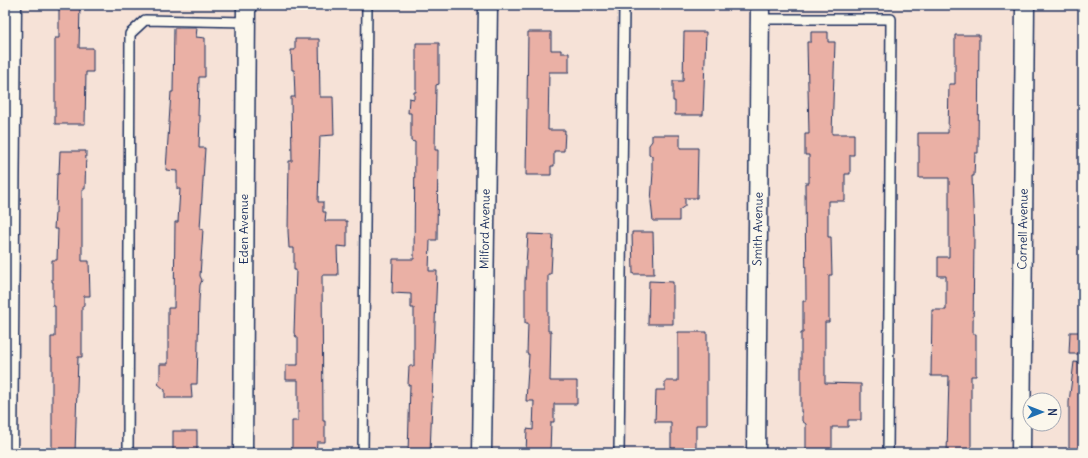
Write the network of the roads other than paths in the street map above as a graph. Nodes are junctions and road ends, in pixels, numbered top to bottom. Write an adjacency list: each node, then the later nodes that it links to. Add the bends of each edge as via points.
1 (12, 5): 8 (street)
2 (367, 5): 11 (lane)
3 (488, 5): 12 (street, Milford Avenue)
4 (624, 5): 13 (lane)
5 (1025, 5): 16 (street, Cornell Avenue)
6 (760, 12): 14 (street, Smith Avenue); 15 (lane, via 891,19)
7 (246, 14): 9 (lane, via 145,20 130,34); 10 (street, Eden Avenue)
8 (8, 453)
9 (128, 453)
10 (242, 453)
11 (363, 453)
12 (482, 453)
13 (619, 453)
14 (756, 453)
15 (888, 453)
16 (1021, 453)

